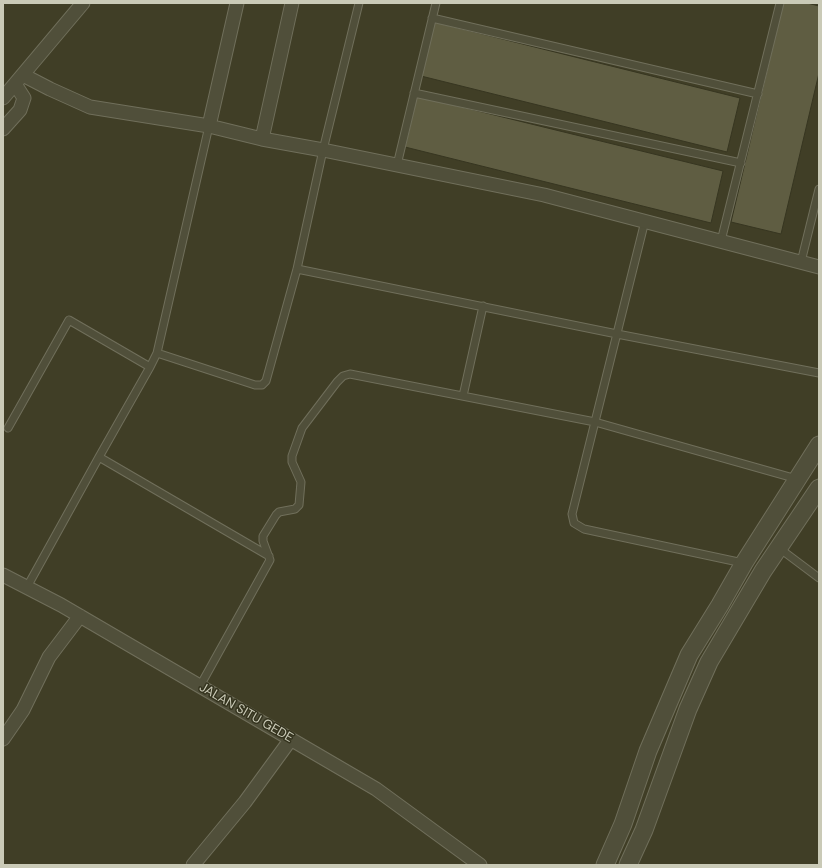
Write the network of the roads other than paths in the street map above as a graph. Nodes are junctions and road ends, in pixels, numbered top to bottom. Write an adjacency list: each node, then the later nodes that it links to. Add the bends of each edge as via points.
1 (83, 3): 8 (street)
2 (237, 3): 12 (street)
3 (292, 3): 14 (street)
4 (359, 3): 15 (lane)
5 (436, 3): 7 (lane)
6 (780, 3): 10 (lane)
7 (432, 18): 9 (lane); 10 (lane)
8 (19, 79): 11 (street); 12 (street, via 50,89 90,107); 13 (street, via 24,98 20,110)
9 (414, 93): 16 (lane); 17 (lane)
10 (758, 94): 16 (lane)
11 (3, 98)
12 (209, 126): 14 (street); 26 (lane)
13 (3, 129)
14 (262, 139): 15 (street)
15 (323, 150): 17 (street); 23 (lane)
16 (741, 163): 20 (lane)
17 (397, 165): 19 (street, via 544,195)
18 (819, 189): 21 (lane)
19 (645, 221): 20 (street); 25 (lane)
20 (721, 241): 21 (street)
21 (801, 262): 22 (street)
22 (819, 267)
23 (297, 269): 24 (lane); 26 (lane, via 266,381 262,385 255,385)
24 (483, 306): 25 (lane); 29 (lane)
25 (617, 334): 28 (lane); 30 (lane)
26 (157, 353): 27 (lane)
27 (150, 367): 31 (lane, via 69,320); 33 (lane)
28 (819, 373)
29 (464, 396): 30 (lane); 37 (lane, via 350,374 343,376 302,428 292,456 301,482 299,505 295,509 279,512 263,536)
30 (595, 422): 34 (lane); 38 (lane, via 572,514 574,523 584,529)
31 (8, 428)
32 (819, 445): 34 (street)
33 (99, 457): 37 (lane); 41 (lane)
34 (797, 479): 38 (street)
35 (819, 488): 36 (street)
36 (779, 548): 40 (lane); 49 (street, via 709,662 688,708 644,830)
37 (269, 556): 43 (lane, via 270,560)
38 (744, 563): 48 (street, via 689,655 648,751 623,824)
39 (3, 575): 41 (street, JALAN SITU GEDE)
40 (819, 578)
41 (27, 587): 42 (street, JALAN SITU GEDE)
42 (80, 616): 43 (street, JALAN SITU GEDE); 44 (street, via 49,657 23,710)
43 (200, 686): 45 (street, JALAN SITU GEDE)
44 (3, 739)
45 (291, 739): 46 (street, via 245,802); 47 (street, JALAN SITU GEDE, via 376,789)
46 (193, 865)
47 (480, 865)
48 (605, 865)
49 (628, 865)

